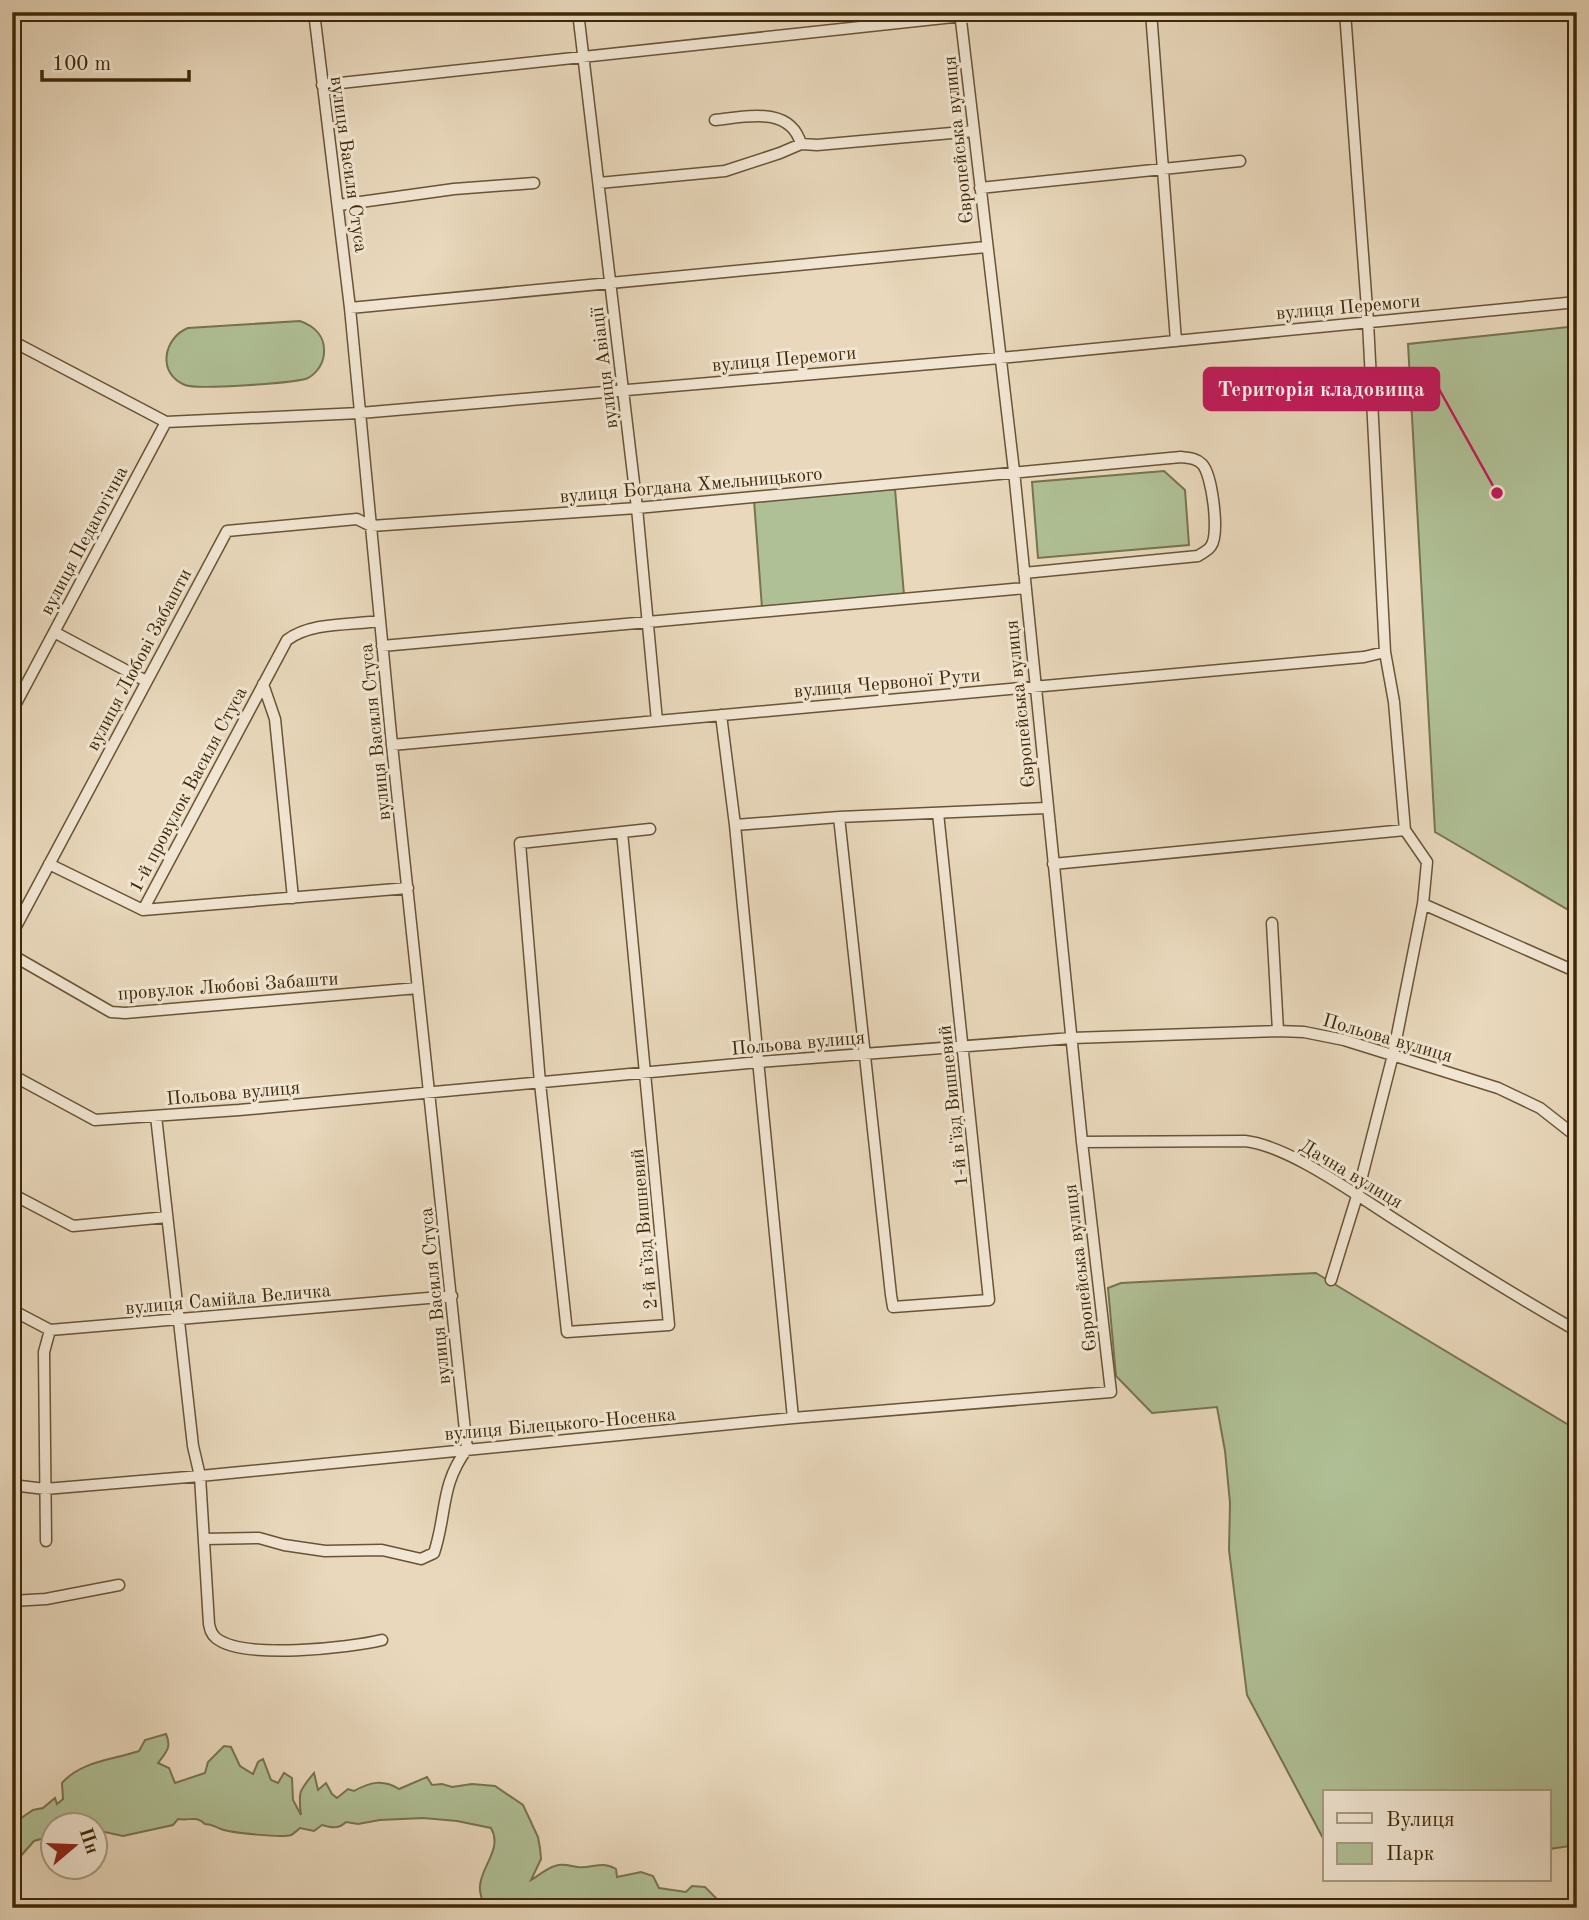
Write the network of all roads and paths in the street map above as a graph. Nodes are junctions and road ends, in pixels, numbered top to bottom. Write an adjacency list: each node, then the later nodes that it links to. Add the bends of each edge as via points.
1 (314, 12): 8 (street, вулиця Василя Стуса)
2 (578, 12): 7 (street, вулиця Авіації)
3 (1000, 12): 6 (street)
4 (1152, 12): 13 (street)
5 (1345, 12): 22 (street)
6 (960, 14): 7 (street); 10 (street, Європейська вулиця)
7 (585, 57): 8 (street); 15 (street, вулиця Авіації)
8 (322, 85): 17 (street, вулиця Василя Стуса)
9 (715, 120): 11 (street, via 774,117 787,121)
10 (974, 131): 11 (street); 16 (street, Європейська вулиця)
11 (801, 144): 15 (street, via 725,171)
12 (1240, 161): 13 (street)
13 (1164, 169): 16 (street); 24 (street)
14 (534, 183): 17 (street)
15 (599, 183): 19 (street, вулиця Авіації)
16 (980, 188): 18 (street, Європейська вулиця)
17 (339, 205): 21 (street, вулиця Василя Стуса)
18 (986, 247): 19 (street); 25 (street, Європейська вулиця)
19 (611, 282): 21 (street); 26 (street, вулиця Авіації)
20 (1577, 302): 22 (street, вулиця Перемоги)
21 (350, 308): 27 (street, вулиця Василя Стуса)
22 (1367, 322): 24 (street, вулиця Перемоги); 38 (street)
23 (12, 341): 28 (street)
24 (1176, 341): 25 (street, вулиця Перемоги)
25 (1000, 358): 26 (street, вулиця Перемоги); 29 (street, Європейська вулиця)
26 (623, 389): 27 (street, вулиця Перемоги); 30 (street, вулиця Авіації)
27 (360, 413): 28 (street, вулиця Перемоги); 31 (street, вулиця Василя Стуса)
28 (166, 422): 36 (street, вулиця Педагогічна)
29 (1014, 471): 30 (street, вулиця Богдана Хмельницького); 32 (street, Європейська вулиця); 32 (street, вулиця Богдана Хмельницького, via 1194,459 1209,476 1216,534 1212,545 1198,556)
30 (637, 508): 31 (street, вулиця Богдана Хмельницького); 35 (street, вулиця Авіації)
31 (371, 526): 34 (street, вулиця Василя Стуса); 39 (street, вулиця Любові Забашти, via 357,519 227,531)
32 (1024, 573): 33 (street, Європейська вулиця)
33 (1026, 588): 35 (street); 41 (street, Європейська вулиця)
34 (380, 621): 37 (street, вулиця Василя Стуса); 40 (street, 1-й провулок Василя Стуса, via 297,633 287,640)
35 (648, 622): 37 (street); 44 (street, вулиця Авіації)
36 (54, 632): 39 (street); 42 (street, вулиця Педагогічна)
37 (382, 646): 45 (street, вулиця Василя Стуса)
38 (1385, 652): 41 (street, вулиця Червоної Рути); 51 (street)
39 (146, 681): 53 (street, вулиця Любові Забашти)
40 (263, 684): 56 (street, 1-й провулок Василя Стуса, via 275,719); 58 (street, 1-й провулок Василя Стуса)
41 (1036, 685): 43 (street, вулиця Червоної Рути); 46 (street, Європейська вулиця)
42 (12, 711)
43 (721, 715): 44 (street, вулиця Червоної Рути); 49 (street)
44 (657, 721): 45 (street, вулиця Червоної Рути)
45 (392, 745): 55 (street, вулиця Василя Стуса)
46 (1047, 808): 47 (street); 54 (street, Європейська вулиця)
47 (938, 813): 48 (street); 66 (street, 1-й в'їзд Вишневий)
48 (839, 817): 49 (street); 67 (street)
49 (735, 825): 69 (street)
50 (650, 829): 52 (street)
51 (1405, 830): 54 (street); 57 (street, via 1427,862)
52 (622, 832): 70 (street); 72 (street, via 520,843)
53 (49, 864): 58 (street, 1-й провулок Василя Стуса); 60 (street, вулиця Любові Забашти)
54 (1053, 864): 65 (street, Європейська вулиця)
55 (408, 888): 56 (street, 1-й провулок Василя Стуса); 63 (street, вулиця Василя Стуса)
56 (293, 898): 58 (street, 1-й провулок Василя Стуса)
57 (1423, 904): 62 (street); 68 (street)
58 (143, 910)
59 (1272, 923): 64 (street)
60 (12, 934)
61 (12, 955): 63 (street, провулок Любові Забашти, via 111,1012)
62 (1577, 972)
63 (418, 988): 73 (street, вулиця Василя Стуса)
64 (1278, 1031): 65 (street, Польова вулиця); 68 (street, Польова вулиця, via 1344,1040)
65 (1072, 1038): 66 (street, Польова вулиця); 76 (street, Європейська вулиця)
66 (963, 1046): 67 (street, Польова вулиця); 67 (street, 1-й в'їзд Вишневий, via 989,1300 893,1307)
67 (865, 1054): 69 (street, Польова вулиця)
68 (1393, 1055): 75 (street, Польова вулиця, via 1498,1088 1540,1108); 78 (street)
69 (759, 1062): 70 (street, Польова вулиця); 87 (street)
70 (646, 1073): 72 (street, Польова вулиця); 72 (street, 2-й вʼїзд Вишневий, via 669,1325 567,1332)
71 (12, 1075): 74 (street, Польова вулиця, via 95,1120)
72 (540, 1083): 73 (street, Польова вулиця)
73 (430, 1091): 74 (street, Польова вулиця); 81 (street, вулиця Василя Стуса)
74 (156, 1116): 79 (street)
75 (1577, 1137)
76 (1082, 1142): 78 (street, Дачна вулиця, via 1259,1142); 86 (street, Європейська вулиця)
77 (12, 1194): 79 (street, via 73,1226)
78 (1357, 1195): 80 (street); 85 (street, Дачна вулиця)
79 (167, 1217): 83 (street)
80 (1331, 1280)
81 (452, 1296): 83 (street, вулиця Самійла Величка); 88 (street, вулиця Василя Стуса)
82 (12, 1310): 84 (street)
83 (180, 1320): 84 (street, вулиця Самійла Величка); 89 (street)
84 (50, 1330): 91 (street, via 44,1352)
85 (1577, 1331)
86 (1111, 1392): 87 (street, вулиця Білецького-Носенка)
87 (793, 1418): 88 (street, вулиця Білецького-Носенка)
88 (467, 1449): 89 (street, вулиця Білецького-Носенка); 92 (street, via 450,1476 434,1553 421,1559 382,1550 325,1551 260,1538)
89 (200, 1476): 91 (street, вулиця Білецького-Носенка); 92 (street)
90 (12, 1485): 91 (street, вулиця Білецького-Носенка)
91 (46, 1489): 93 (street)
92 (204, 1539): 96 (street, via 209,1624 215,1637 226,1644 309,1650)
93 (46, 1541)
94 (119, 1585): 95 (street)
95 (12, 1601)
96 (382, 1640)

